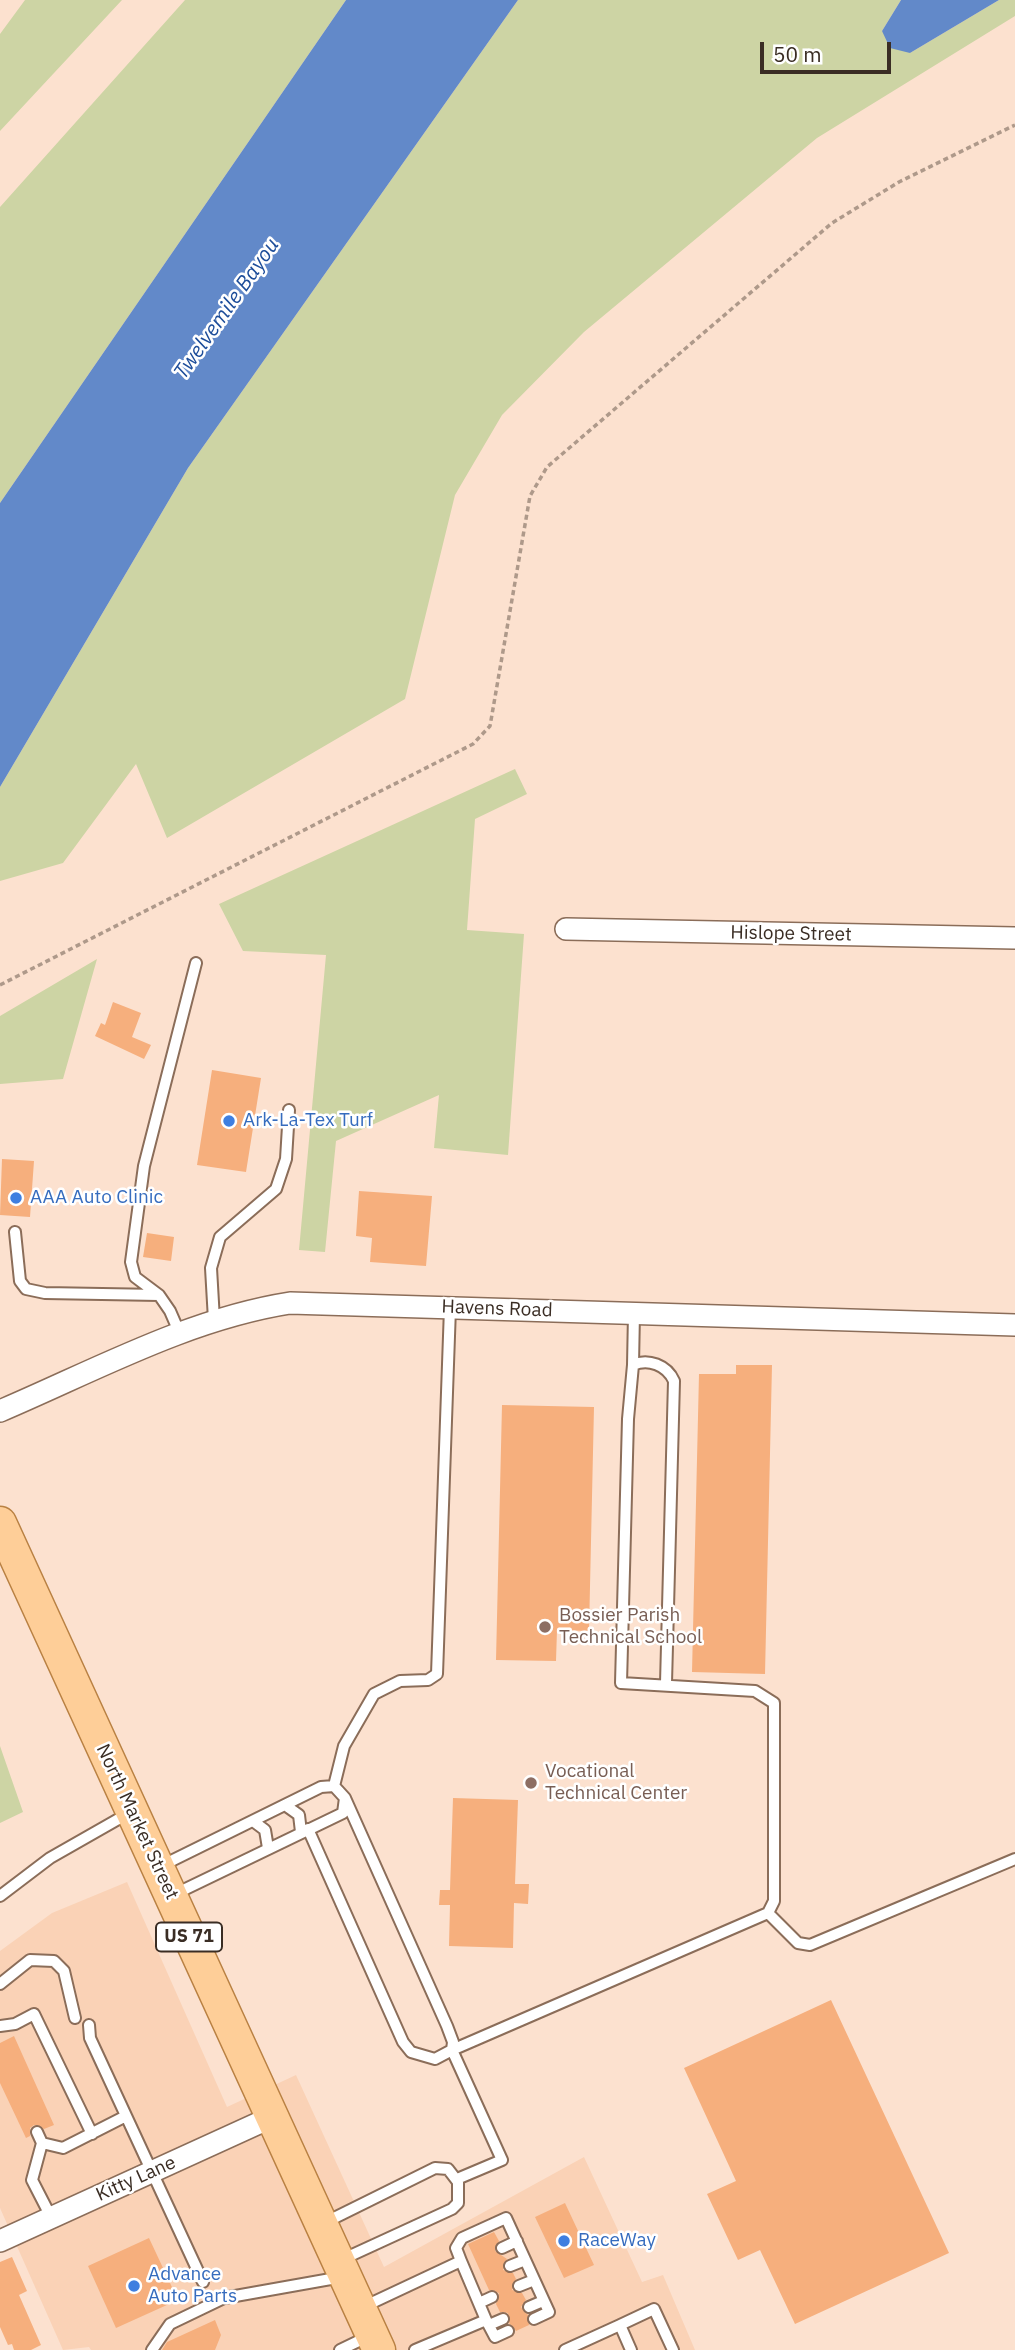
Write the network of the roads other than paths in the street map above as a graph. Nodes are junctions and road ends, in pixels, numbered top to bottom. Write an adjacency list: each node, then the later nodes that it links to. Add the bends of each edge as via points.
1 (566, 929): 2 (street, Hislope Street)
2 (1015, 938)
3 (196, 963): 6 (lane, via 144,1166 131,1262 135,1277)
4 (289, 1110): 9 (lane, via 286,1159 276,1189 220,1237 211,1268)
5 (15, 1232): 6 (lane, via 20,1281 26,1289)
6 (159, 1295): 11 (lane)
7 (450, 1308): 8 (street, Havens Road); 9 (street, Havens Road, via 290,1303); 16 (lane, via 438,1674 428,1680 400,1681 374,1694 345,1746)
8 (634, 1313): 10 (street, Havens Road); 12 (lane)
9 (214, 1320): 11 (street, Havens Road)
10 (1015, 1325)
11 (180, 1334): 13 (street, Havens Road)
12 (633, 1365): 15 (lane, via 657,1364 674,1381); 15 (lane, via 621,1683)
13 (0, 1411)
14 (0, 1523): 19 (main road, North Market Street / US 71)
15 (666, 1684): 27 (lane, via 755,1691 774,1703 774,1901)
16 (334, 1786): 17 (lane); 18 (lane, via 321,1787)
17 (345, 1798): 21 (lane, via 342,1813); 32 (lane, via 447,2026)
18 (285, 1805): 20 (lane); 21 (lane, via 299,1815)
19 (132, 1811): 24 (main road, North Market Street / US 71); 25 (lane, via 50,1858)
20 (253, 1821): 22 (lane, via 264,1830); 24 (lane)
21 (305, 1830): 22 (lane); 32 (lane, via 403,2042 411,2052 435,2059)
22 (268, 1848): 26 (lane)
23 (1015, 1858): 27 (lane, via 810,1945 798,1943)
24 (157, 1867): 26 (main road, North Market Street / US 71)
25 (0, 1896)
26 (171, 1896): 34 (main road, North Market Street / US 71)
27 (768, 1913): 32 (lane)
28 (0, 1984): 29 (lane, via 30,1960 54,1961 64,1971)
29 (79, 2016)
30 (0, 2025): 35 (lane, via 15,2024 34,2014)
31 (85, 2027): 33 (lane)
32 (452, 2050): 37 (lane, via 502,2160)
33 (126, 2116): 35 (lane); 36 (lane)
34 (272, 2117): 36 (street, Kitty Lane); 39 (main road, North Market Street / US 71)
35 (92, 2134): 38 (lane, via 63,2148 40,2138 32,2180)
36 (152, 2171): 38 (street, Kitty Lane); 50 (lane)
37 (457, 2179): 39 (lane, via 448,2169 435,2168); 47 (lane, via 458,2203 452,2209)
38 (51, 2217): 40 (street, Kitty Lane)
39 (321, 2224): 47 (main road, North Market Street / US 71)
40 (0, 2241)
41 (517, 2241): 42 (lane); 44 (lane); 45 (lane, via 506,2218 462,2238 456,2248)
42 (502, 2248)
43 (475, 2259): 45 (lane)
44 (525, 2260): 46 (lane); 49 (lane)
45 (462, 2263): 51 (lane); 61 (lane)
46 (510, 2266)
47 (342, 2269): 61 (main road, North Market Street / US 71); 63 (lane, via 224,2298 170,2324)
48 (483, 2277): 51 (lane)
49 (534, 2280): 52 (lane); 54 (lane)
50 (203, 2282)
51 (470, 2283): 55 (lane)
52 (519, 2286)
53 (492, 2297): 55 (lane)
54 (543, 2301): 56 (lane); 58 (lane, via 549,2312)
55 (479, 2302): 59 (lane)
56 (529, 2307)
57 (503, 2319): 59 (lane)
58 (534, 2319)
59 (488, 2323): 62 (lane, via 495,2337); 65 (lane)
60 (620, 2325): 66 (lane); 67 (lane); 68 (lane, via 654,2309)
61 (370, 2331): 64 (lane)
62 (508, 2331)
63 (152, 2350)
64 (340, 2350)
65 (415, 2350)
66 (565, 2350)
67 (631, 2350)
68 (673, 2350)

